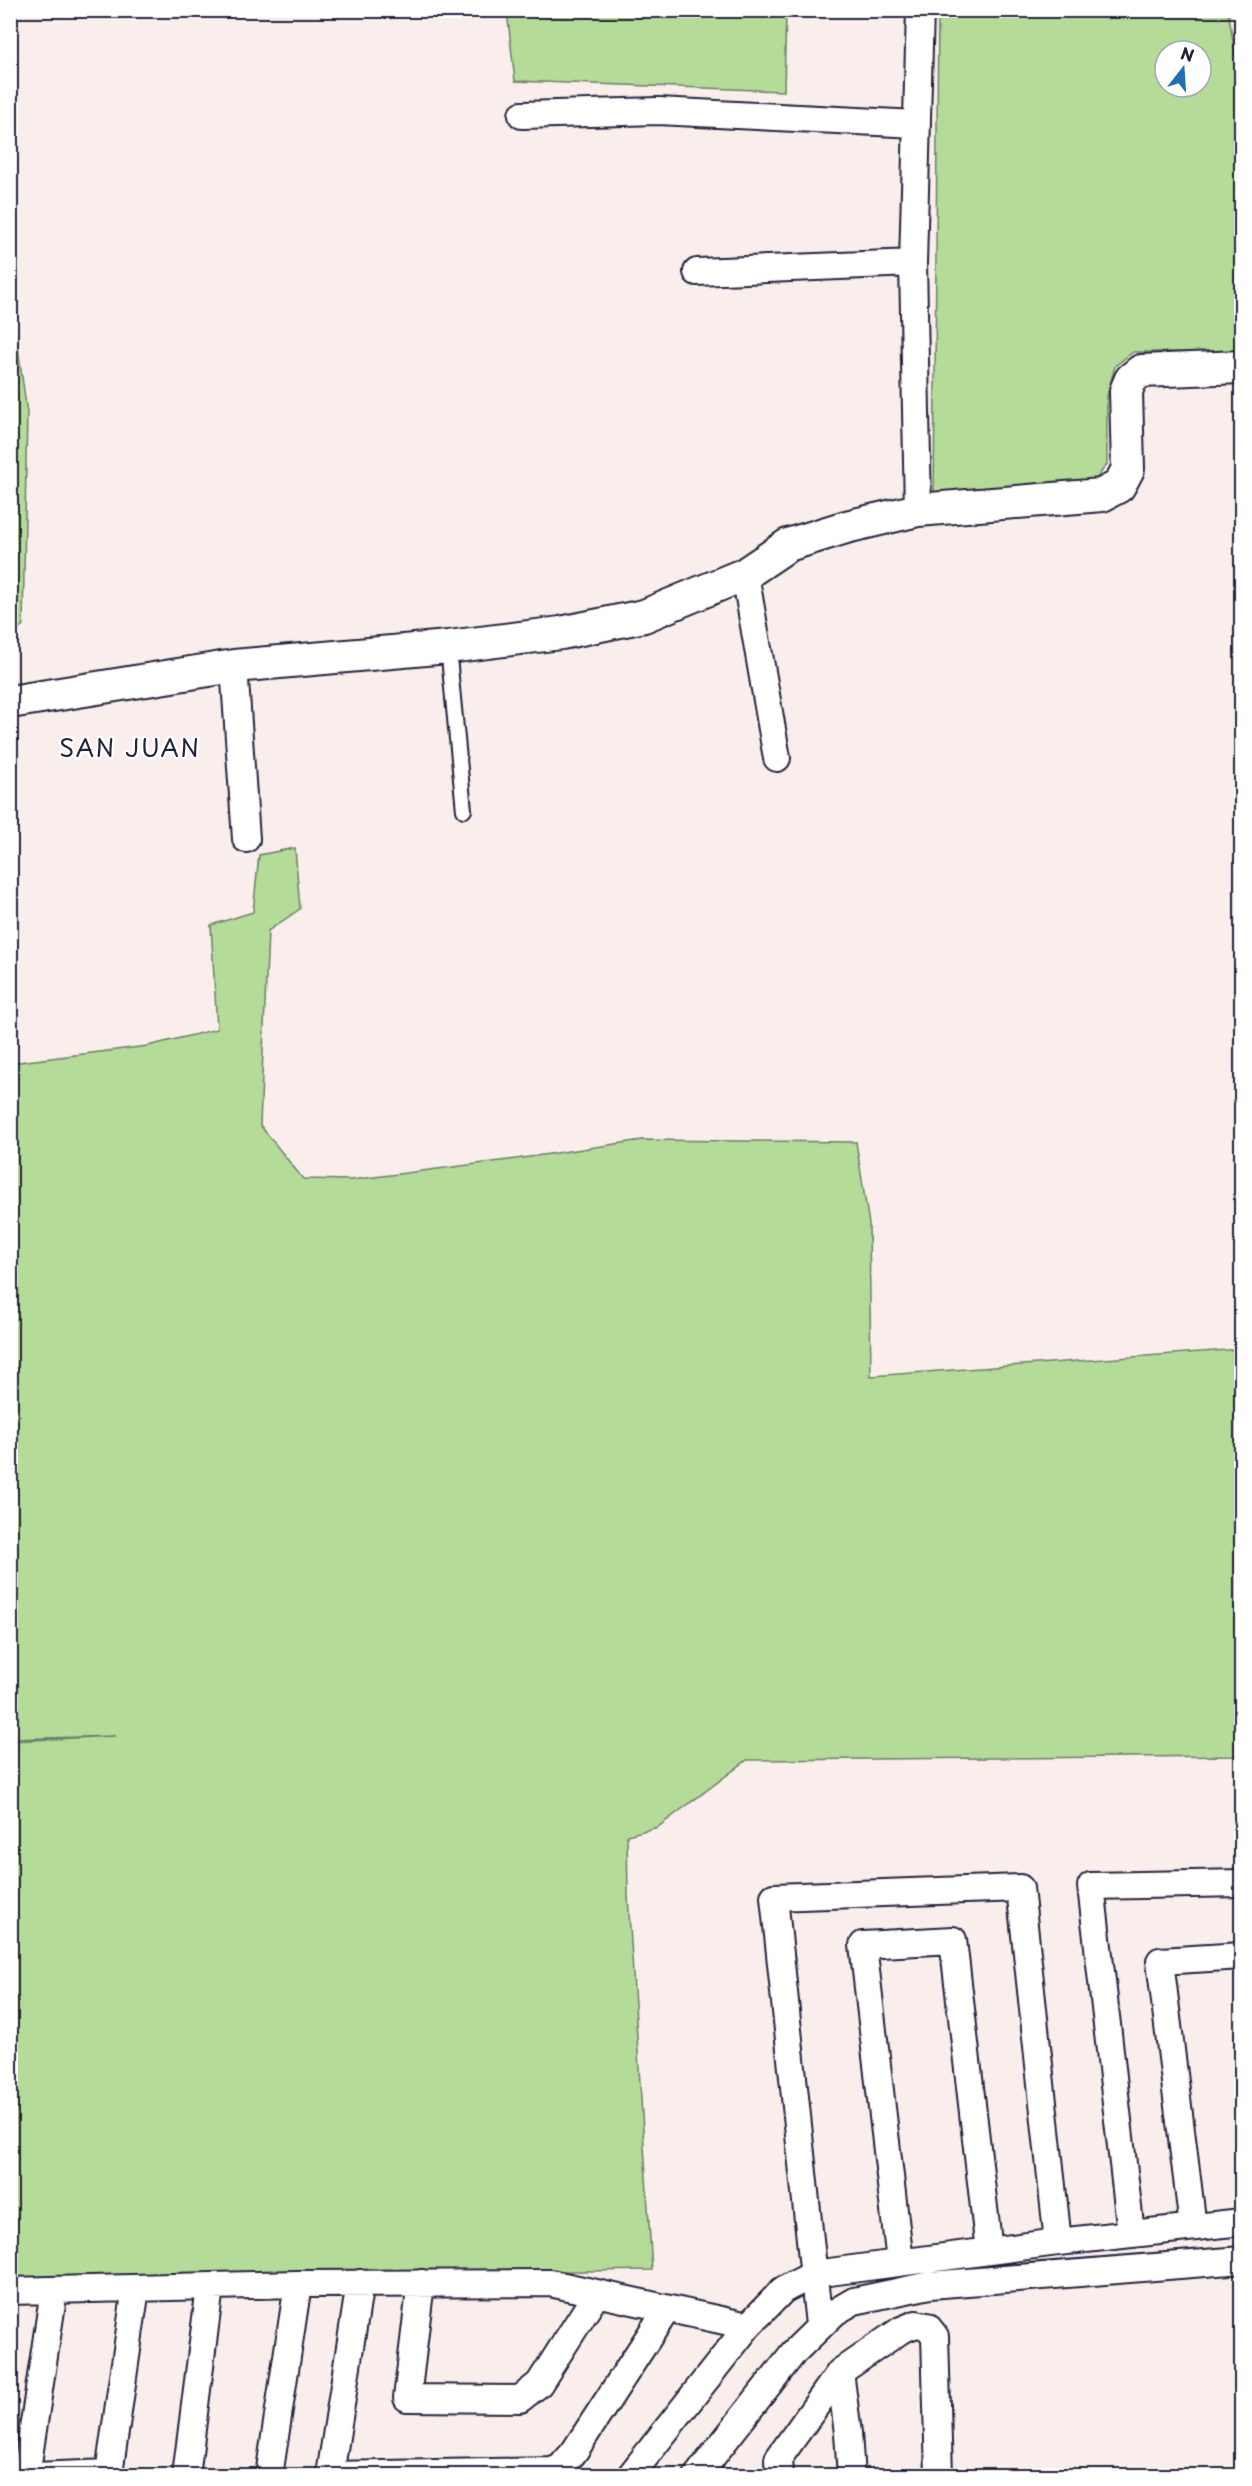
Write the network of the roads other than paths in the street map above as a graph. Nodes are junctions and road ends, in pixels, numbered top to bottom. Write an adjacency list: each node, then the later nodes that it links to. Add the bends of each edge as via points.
1 (920, 10): 3 (street)
2 (522, 115): 3 (street, via 658,111)
3 (917, 124): 4 (street)
4 (913, 263): 5 (street); 7 (street)
5 (697, 272)
6 (1242, 367): 7 (street, via 1142,371 1131,379 1126,391 1128,469 1119,486 1102,495)
7 (918, 510): 8 (street, via 788,545)
8 (745, 574): 9 (street, via 644,616 561,633); 12 (street)
9 (448, 647): 10 (street); 13 (lane)
10 (234, 666): 11 (street); 14 (street)
11 (10, 702)
12 (777, 758)
13 (464, 810)
14 (246, 839)
15 (1242, 1883): 19 (street, via 1091,1886)
16 (1242, 1956): 18 (street, via 1160,1961)
17 (1242, 2222): 18 (street)
18 (1193, 2227): 19 (street)
19 (1131, 2233): 20 (street)
20 (1058, 2242): 21 (street); 24 (street, via 1020,1888 774,1897)
21 (989, 2251): 23 (street); 23 (street, via 953,1940 863,1946)
22 (1242, 2260): 34 (street, via 930,2285 854,2301)
23 (900, 2262): 24 (street)
24 (814, 2274): 34 (street); 35 (street, via 783,2290)
25 (360, 2283): 26 (street); 27 (street); 33 (street, via 330,2475 560,2468)
26 (421, 2283): 32 (street, via 550,2283); 32 (street, via 407,2398 520,2399 539,2384)
27 (298, 2284): 28 (street); 40 (street)
28 (210, 2287): 29 (street); 39 (street)
29 (136, 2288): 30 (street); 38 (street, via 109,2473)
30 (54, 2290): 31 (street); 37 (street)
31 (10, 2291)
32 (597, 2293): 33 (street)
33 (667, 2309): 35 (street)
34 (819, 2325): 42 (street)
35 (748, 2326): 41 (street)
36 (840, 2372): 43 (street, via 778,2459); 44 (street); 45 (street, via 901,2330 916,2324 927,2326 935,2336)
37 (27, 2475)
38 (34, 2475)
39 (186, 2475)
40 (269, 2475)
41 (630, 2475)
42 (697, 2475)
43 (778, 2475)
44 (851, 2475)
45 (939, 2475)

